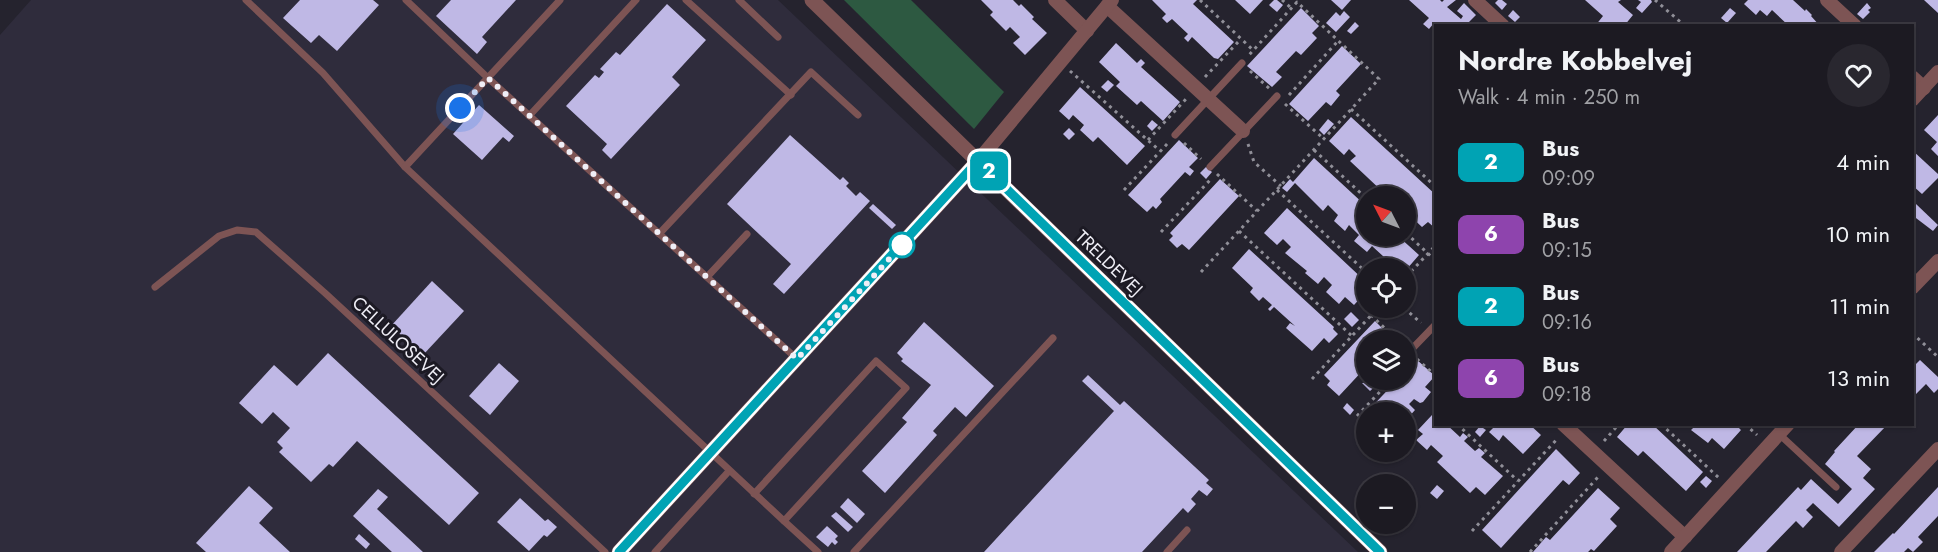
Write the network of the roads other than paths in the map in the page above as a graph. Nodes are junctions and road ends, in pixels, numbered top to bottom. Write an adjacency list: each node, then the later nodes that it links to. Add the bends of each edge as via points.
1 (246, 0): 30 (lane, via 323,73)
2 (406, 0): 18 (lane)
3 (560, 0): 18 (lane)
4 (636, 0): 26 (lane)
5 (686, 0): 21 (lane)
6 (739, 0): 15 (lane)
7 (812, 0): 29 (street, TRELDEVEJ)
8 (1055, 0): 14 (street)
9 (1475, 0): 12 (street)
10 (1827, 0): 13 (street)
11 (1109, 3): 14 (street); 24 (street)
12 (1501, 24)
13 (1853, 24)
14 (1087, 31): 29 (street)
15 (778, 37)
16 (1242, 63): 24 (lane)
17 (1938, 72): 20 (street)
18 (488, 78): 26 (lane); 30 (lane)
19 (1914, 79): 20 (street)
20 (1924, 88): 23 (street)
21 (790, 95): 25 (lane, via 812,72); 32 (lane)
22 (1277, 96): 27 (lane)
23 (1914, 98)
24 (1210, 99): 27 (street); 28 (lane)
25 (858, 115)
26 (530, 116): 32 (lane)
27 (1244, 131): 31 (lane)
28 (1175, 135)
29 (978, 161): 41 (street); 58 (street, TRELDEVEJ)
30 (405, 167): 45 (lane)
31 (1210, 167)
32 (659, 234): 35 (lane)
33 (747, 234): 35 (lane)
34 (1938, 261): 37 (street)
35 (707, 277): 41 (lane)
36 (155, 286): 52 (lane, CELLULOSEVEJ, via 219,236 237,230 256,232)
37 (1914, 286)
38 (1434, 326): 40 (lane)
39 (1053, 338): 56 (lane)
40 (1416, 344)
41 (797, 359): 45 (street)
42 (1565, 426): 51 (street)
43 (1784, 429): 47 (lane); 51 (street)
44 (1938, 449): 60 (street)
45 (710, 454): 46 (lane); 53 (street)
46 (729, 471): 48 (lane); 54 (lane)
47 (1836, 487)
48 (754, 494): 49 (lane); 49 (lane, via 876,361 906,388)
49 (784, 521): 55 (lane)
50 (1187, 531): 57 (lane)
51 (1685, 537): 59 (street)
52 (605, 552)
53 (619, 552)
54 (655, 552)
55 (818, 552)
56 (855, 552)
57 (1167, 552)
58 (1380, 552)
59 (1671, 552)
60 (1841, 552)

